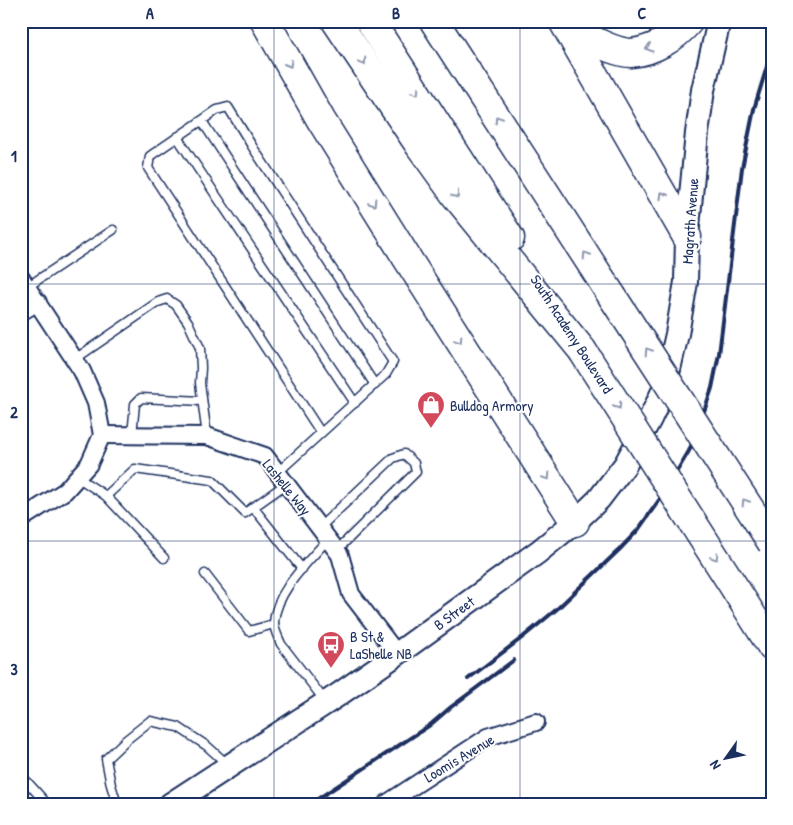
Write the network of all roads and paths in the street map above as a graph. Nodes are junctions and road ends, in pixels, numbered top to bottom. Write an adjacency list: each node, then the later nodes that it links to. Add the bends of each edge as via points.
1 (265, 21): 31 (highway, one-way to 31, via 321,120)
2 (336, 21): 16 (highway, one-way to 16, via 456,196)
3 (370, 21): 16 (highway, South Academy Boulevard, one-way to 16)
4 (434, 21): 33 (highway, one-way to 4, bridge)
5 (563, 21): 12 (highway, one-way to 5)
6 (575, 21): 7 (highway, one-way to 6, via 672,37 654,47 630,53 590,38)
7 (689, 21)
8 (719, 21): 12 (main road, Magrath Avenue, via 703,90)
9 (202, 121): 10 (lane); 18 (lane); 18 (lane, via 217,110 228,107 393,362)
10 (177, 137): 20 (lane); 22 (lane, via 150,156 148,168)
11 (113, 230): 13 (lane)
12 (687, 237): 21 (main road, Magrath Avenue, via 686,282 677,334 665,387)
13 (24, 282): 14 (street)
14 (38, 302): 15 (street); 17 (street)
15 (21, 312)
16 (582, 350): 38 (highway, South Academy Boulevard, one-way to 38, bridge)
17 (75, 359): 19 (lane, via 167,299 176,305 188,322 200,348); 23 (street, via 96,403)
18 (375, 385): 20 (lane)
19 (202, 401): 24 (lane, via 141,398 135,404); 25 (lane)
20 (354, 403): 22 (lane)
21 (650, 419): 31 (main road, B Street, via 626,465 599,499)
22 (321, 433): 27 (lane)
23 (102, 435): 24 (street, Lashelle Way); 26 (street, via 88,464)
24 (132, 435): 25 (street, Lashelle Way)
25 (207, 436): 27 (street, Lashelle Way, via 265,456)
26 (77, 477): 28 (lane); 30 (street, via 65,491)
27 (282, 478): 29 (lane); 32 (street, Lashelle Way)
28 (106, 496): 29 (lane, via 135,469 212,480 245,513); 34 (lane)
29 (253, 507): 35 (lane)
30 (21, 519)
31 (575, 522): 39 (main road, B Street)
32 (328, 539): 32 (lane, via 416,472 414,463 404,454 393,458); 35 (lane); 39 (street, Lashelle Way, via 340,555 351,594)
33 (772, 543)
34 (164, 558)
35 (302, 569): 37 (lane, via 283,595)
36 (205, 574): 37 (lane, via 249,631)
37 (274, 624): 40 (lane, via 281,644)
38 (772, 647)
39 (397, 654): 40 (main road, B Street)
40 (326, 702): 42 (main road, B Street)
41 (536, 722): 47 (street, Loomis Avenue, via 488,737)
42 (229, 766): 45 (lane, via 207,746 178,727 150,721 106,759); 46 (main road, B Street)
43 (21, 775): 44 (lane)
44 (47, 804)
45 (117, 804)
46 (171, 804)
47 (386, 804)

